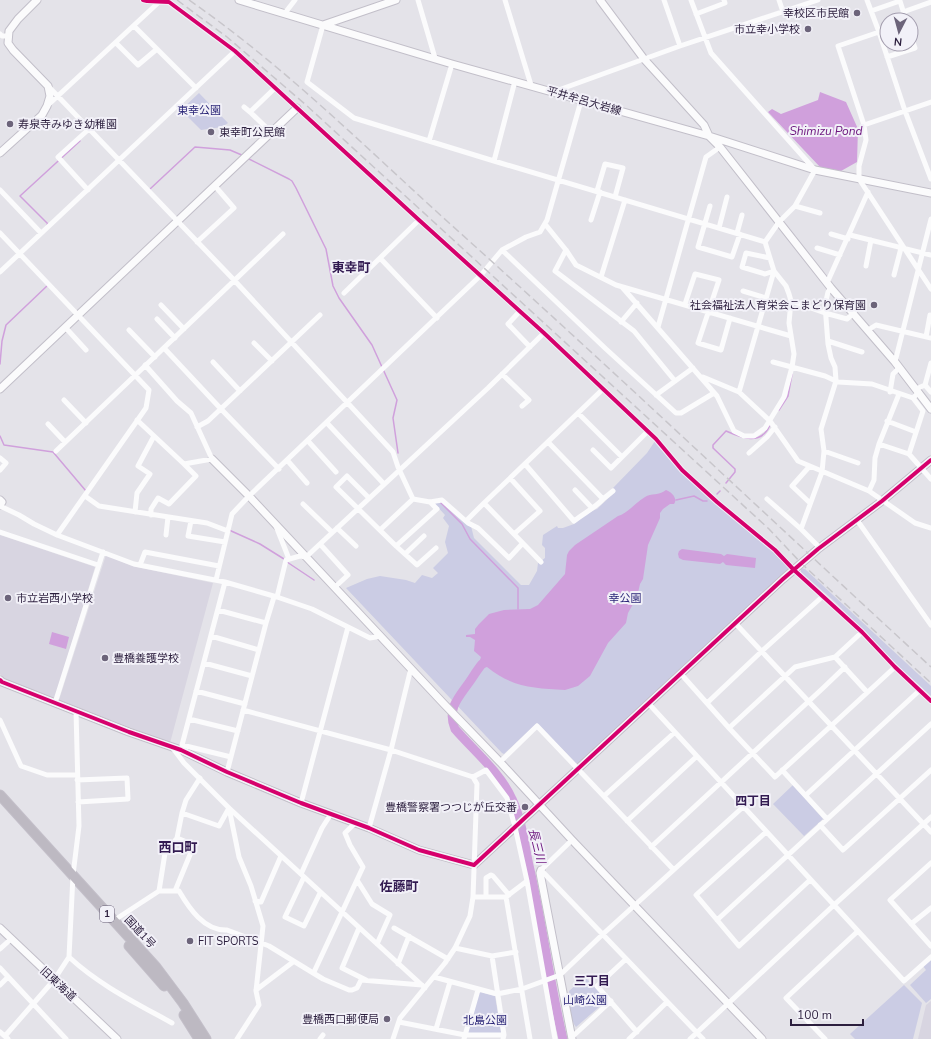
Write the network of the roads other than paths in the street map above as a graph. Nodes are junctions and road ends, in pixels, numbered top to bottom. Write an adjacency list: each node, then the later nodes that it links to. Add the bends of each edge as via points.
1 (37, 0): 25 (street)
2 (143, 0): 15 (street)
3 (239, 0): 20 (street, 平井牟呂大岩線)
4 (295, 0): 20 (street)
5 (396, 0): 22 (street)
6 (418, 0): 34 (street)
7 (505, 0): 38 (street)
8 (600, 0): 35 (street)
9 (664, 0): 28 (street)
10 (691, 0): 21 (street)
11 (724, 0): 21 (street, via 725,3)
12 (779, 0): 18 (street)
13 (818, 0): 18 (street)
14 (867, 0): 17 (street)
15 (159, 2): 23 (street); 30 (street, via 169,2)
16 (931, 2): 19 (street)
17 (871, 11): 19 (street, via 900,1); 24 (street)
18 (783, 12): 26 (street)
19 (903, 12)
20 (285, 13): 22 (street, 平井牟呂大岩線)
21 (696, 14): 26 (street)
22 (323, 25): 34 (street, 平井牟呂大岩線); 55 (street, via 307,82 354,118)
23 (134, 26): 27 (street); 29 (street)
24 (879, 32): 51 (street, via 838,46)
25 (3, 36): 39 (street, via 12,50)
26 (705, 38): 28 (street); 60 (street, via 711,53)
27 (116, 43): 29 (street, via 138,65); 43 (street)
28 (680, 46): 35 (street)
29 (157, 49): 40 (street)
30 (235, 51): 40 (street); 41 (street)
31 (885, 52): 33 (street)
32 (903, 52): 33 (street)
33 (887, 57): 49 (street)
34 (435, 58): 36 (street, 平井牟呂大岩線)
35 (644, 59): 42 (street); 54 (street, via 704,124)
36 (452, 64): 37 (street, 平井牟呂大岩線); 55 (street)
37 (515, 81): 38 (street, 平井牟呂大岩線); 59 (street)
38 (531, 85): 42 (street, 平井牟呂大岩線)
39 (48, 86): 43 (street); 46 (street)
40 (196, 88): 58 (street)
41 (275, 88): 48 (street); 50 (street)
42 (553, 92): 44 (street, 平井牟呂大岩線)
43 (59, 97): 46 (street); 52 (street)
44 (581, 101): 54 (street, 平井牟呂大岩線); 63 (street)
45 (931, 102): 49 (street)
46 (48, 106): 57 (street, via 42,115)
47 (244, 107): 50 (street)
48 (297, 108): 53 (street); 79 (street)
49 (905, 111): 51 (street); 62 (street)
50 (250, 112): 53 (street)
51 (864, 125): 61 (street, via 866,140 859,166)
52 (89, 129): 58 (street); 66 (street, via 58,157)
53 (271, 132): 64 (street)
54 (709, 136): 56 (street); 60 (street, 平井牟呂大岩線)
55 (429, 141): 59 (street)
56 (720, 147): 77 (street, via 706,157); 82 (street)
57 (0, 153)
58 (119, 160): 66 (street); 81 (street)
59 (494, 161): 63 (street)
60 (815, 170): 61 (street, 平井牟呂大岩線); 74 (street)
61 (859, 179): 68 (street); 69 (street, 平井牟呂大岩線)
62 (931, 179)
63 (559, 181): 67 (street); 83 (street)
64 (215, 186): 81 (street); 93 (street, via 234,208)
65 (0, 190): 87 (street)
66 (88, 190): 87 (street)
67 (598, 192): 70 (street); 70 (street, via 605,164 622,168); 80 (street)
68 (868, 192): 91 (street); 96 (street)
69 (931, 193)
70 (615, 197): 72 (street)
71 (727, 197): 85 (street)
72 (625, 200): 77 (street); 111 (street)
73 (710, 206): 84 (street)
74 (795, 206): 75 (street); 82 (street)
75 (820, 213)
76 (742, 215): 88 (street)
77 (689, 219): 84 (street); 119 (street)
78 (931, 219): 99 (street)
79 (419, 220): 103 (street); 109 (street)
80 (591, 220)
81 (177, 221): 93 (street); 128 (street)
82 (779, 222): 94 (street); 113 (street)
83 (545, 224): 97 (street, via 540,232); 98 (street)
84 (705, 224): 85 (street); 88 (street, via 698,247 732,257)
85 (719, 228): 88 (street)
86 (0, 233): 100 (street)
87 (41, 233): 100 (street)
88 (738, 233): 94 (street)
89 (283, 234): 112 (street)
90 (831, 234): 91 (street)
91 (849, 237): 92 (street); 102 (street)
92 (871, 240): 96 (street); 105 (street)
93 (197, 242): 112 (street)
94 (764, 242): 104 (street)
95 (817, 248): 102 (street)
96 (902, 248): 99 (street); 106 (street); 110 (street)
97 (502, 250): 109 (street); 177 (street)
98 (566, 250): 111 (street, via 576,265); 134 (street, via 555,271)
99 (923, 253): 101 (street); 106 (street)
100 (19, 254): 108 (street); 128 (street)
101 (931, 255)
102 (840, 256): 113 (street)
103 (380, 258): 117 (street); 131 (street)
104 (770, 258): 107 (street); 107 (street, via 746,253 742,267 764,274)
105 (866, 266)
106 (918, 270): 115 (street); 141 (street)
107 (774, 271): 118 (street); 120 (street, via 786,286)
108 (0, 272)
109 (481, 275): 124 (street); 131 (street)
110 (894, 275)
111 (601, 277): 114 (street)
112 (234, 280): 139 (street); 148 (street)
113 (829, 285): 126 (street); 127 (street)
114 (622, 287): 119 (street); 121 (street)
115 (931, 289)
116 (743, 292): 118 (street)
117 (344, 293)
118 (766, 298): 135 (street)
119 (665, 299): 122 (street); 137 (street)
120 (790, 301): 126 (street); 143 (street)
121 (637, 303): 134 (street); 137 (street)
122 (685, 304): 125 (street); 125 (street, via 695,274 718,280)
123 (162, 305): 139 (street)
124 (520, 311): 142 (street); 149 (street, via 508,324)
125 (708, 312): 132 (street); 132 (street, via 698,343 721,350)
126 (825, 313): 127 (street, via 847,319); 146 (street)
127 (854, 313): 140 (street)
128 (78, 315): 136 (street); 163 (street)
129 (320, 315): 148 (street)
130 (930, 315): 144 (street)
131 (437, 318): 180 (street)
132 (730, 318): 135 (street)
133 (157, 319): 145 (street)
134 (621, 322): 165 (street, via 634,331)
135 (758, 326): 143 (street); 172 (street)
136 (65, 327): 151 (street); 168 (street)
137 (658, 327): 161 (street)
138 (129, 330): 153 (street)
139 (184, 330): 145 (street)
140 (868, 330): 141 (street, via 876,325); 159 (street)
141 (903, 331): 144 (street); 159 (street)
142 (544, 333): 149 (street); 169 (street)
143 (791, 336): 160 (street, via 794,354)
144 (928, 337)
145 (175, 338): 150 (street)
146 (828, 341): 152 (street); 166 (street)
147 (254, 343): 154 (street)
148 (291, 343): 154 (street); 180 (street)
149 (530, 347): 162 (street)
150 (164, 348): 153 (street); 183 (street)
151 (86, 350)
152 (862, 352)
153 (155, 357): 158 (street)
154 (272, 361): 170 (street)
155 (213, 362): 170 (street)
156 (773, 362): 160 (street)
157 (931, 363): 167 (street)
158 (146, 365): 163 (street); 191 (street, via 191,414)
159 (897, 365): 171 (street); 173 (street)
160 (792, 367): 166 (street); 189 (street, via 784,396)
161 (693, 368): 164 (street); 165 (street)
162 (502, 374): 181 (street, via 529,400); 216 (street)
163 (135, 376): 185 (street, via 149,390 146,408); 187 (street)
164 (701, 376): 172 (street); 175 (street)
165 (675, 381): 177 (street)
166 (836, 381): 173 (street, via 872,384); 201 (street, via 821,429)
167 (925, 385): 171 (street); 174 (street)
168 (0, 389)
169 (603, 389): 184 (street); 192 (street)
170 (240, 391): 183 (street)
171 (918, 391): 178 (street); 182 (street)
172 (740, 392): 189 (street)
173 (890, 392): 176 (street)
174 (931, 392)
175 (714, 394): 177 (street, via 681,413 676,412); 189 (street, via 732,428 738,433 754,436)
176 (899, 394): 178 (street); 186 (street)
177 (656, 395)
178 (912, 398): 193 (street, via 923,412)
179 (64, 400): 187 (street)
180 (348, 403): 188 (street); 216 (street, via 392,452)
181 (522, 406)
182 (931, 408)
183 (220, 409): 191 (street, via 208,421); 214 (street)
184 (578, 413): 197 (street); 204 (street)
185 (137, 420): 194 (street); 226 (street)
186 (887, 421): 193 (street); 198 (street)
187 (86, 423): 196 (street)
188 (327, 423): 195 (street); 222 (street)
189 (772, 423): 202 (street, via 767,437); 212 (street, via 798,461)
190 (48, 424): 196 (street)
191 (197, 427): 206 (street)
192 (648, 431): 204 (street); 274 (street, via 682,470 775,550)
193 (916, 432): 203 (street)
194 (154, 436): 210 (street); 241 (street, via 138,466 150,474 137,493)
195 (308, 441): 207 (street); 217 (street)
196 (65, 442): 200 (street)
197 (548, 442): 211 (street); 231 (street)
198 (879, 444): 203 (street); 225 (street, via 875,458 874,480)
199 (593, 450): 204 (street, via 611,468)
200 (56, 451)
201 (824, 451): 209 (street); 218 (street)
202 (749, 453)
203 (909, 454): 213 (street)
204 (622, 456)
205 (0, 458): 215 (street, via 6,464)
206 (212, 459): 210 (street); 227 (street)
207 (287, 460): 214 (street); 221 (street)
208 (931, 460): 213 (street)
209 (858, 463)
210 (184, 464): 242 (street, via 196,476 169,504 158,498)
211 (525, 464): 219 (street); 239 (street, via 574,521)
212 (810, 467): 218 (street); 236 (street, via 792,486)
213 (921, 467): 220 (street); 233 (street)
214 (279, 469): 227 (street)
215 (0, 470)
216 (400, 470): 222 (street); 230 (street)
217 (336, 472)
218 (822, 472): 225 (street); 236 (street)
219 (510, 478): 235 (street); 255 (street, via 540,511)
220 (931, 479)
221 (307, 483)
222 (384, 484): 228 (street)
223 (575, 490): 239 (street)
224 (613, 491): 231 (street)
225 (869, 491): 233 (street)
226 (85, 496): 241 (street, via 99,506); 256 (street)
227 (249, 496): 247 (street); 252 (street, via 232,514)
228 (369, 498): 240 (street); 240 (street, via 347,476 336,487)
229 (767, 498): 250 (street)
230 (413, 499): 234 (street); 251 (street)
231 (604, 499): 239 (street)
232 (0, 500): 238 (street)
233 (882, 501): 244 (street); 249 (street, via 915,523)
234 (430, 502): 246 (street, via 442,500); 263 (street, via 437,509)
235 (484, 503): 246 (street); 255 (street)
236 (810, 503): 250 (street)
237 (303, 504): 254 (street)
238 (0, 505): 256 (street)
239 (592, 508)
240 (358, 509): 248 (street); 251 (street)
241 (135, 512): 242 (street)
242 (151, 515): 243 (street)
243 (168, 517): 245 (street); 257 (street)
244 (858, 520): 265 (street); 283 (street)
245 (191, 521): 252 (street, via 207,523); 259 (street, via 188,536)
246 (466, 522): 261 (street, via 478,528 509,558)
247 (276, 525): 268 (street); 269 (street)
248 (337, 528): 254 (street); 262 (street)
249 (931, 528)
250 (801, 529): 265 (street)
251 (380, 530): 263 (street)
252 (228, 531): 259 (street)
253 (0, 532): 271 (street)
254 (332, 532): 260 (street)
255 (514, 534): 261 (street)
256 (57, 535): 266 (street)
257 (166, 535)
258 (424, 536): 267 (street)
259 (225, 542): 273 (street)
260 (320, 544): 268 (street); 277 (street, via 348,574)
261 (522, 544): 270 (street)
262 (356, 546)
263 (396, 546): 267 (street)
264 (436, 548): 267 (street, via 417,565)
265 (820, 548): 274 (street)
266 (103, 552): 271 (street); 272 (street)
267 (405, 554)
268 (306, 557): 269 (street); 277 (street)
269 (289, 559): 279 (street, via 286,560)
270 (541, 562)
271 (98, 565): 304 (street)
272 (140, 565): 273 (street, via 145,552); 275 (street)
273 (219, 566): 275 (street)
274 (794, 570): 278 (street); 282 (street)
275 (216, 580): 276 (street)
276 (225, 582): 279 (street); 280 (street)
277 (335, 588): 287 (street)
278 (823, 596): 285 (street); 289 (street)
279 (276, 597): 281 (street); 284 (street, via 312,609)
280 (218, 610): 281 (street); 286 (street)
281 (266, 623): 288 (street)
282 (736, 624): 289 (street); 295 (street)
283 (931, 625)
284 (348, 627): 287 (street, via 370,638); 315 (street)
285 (862, 632): 290 (street); 293 (street)
286 (211, 636): 288 (street); 291 (street)
287 (381, 636): 294 (street)
288 (259, 650): 296 (street)
289 (762, 651): 297 (street); 305 (street)
290 (836, 658): 292 (street); 297 (street, via 795,667)
291 (204, 663): 296 (street); 300 (street)
292 (844, 667): 301 (street); 302 (street)
293 (895, 667): 299 (street); 301 (street)
294 (411, 668): 320 (street); 324 (street)
295 (681, 674): 305 (street); 307 (street)
296 (252, 676): 306 (street)
297 (786, 676): 302 (street); 314 (street)
298 (0, 680): 304 (street)
299 (920, 690): 303 (street); 319 (street)
300 (196, 691): 306 (street); 310 (street)
301 (867, 692): 313 (street)
302 (809, 701): 313 (street); 321 (street)
303 (931, 701)
304 (55, 703): 309 (street)
305 (707, 703): 314 (street)
306 (245, 704): 308 (street)
307 (649, 704): 317 (street); 325 (street)
308 (243, 710): 315 (street); 316 (street)
309 (76, 711): 318 (street); 330 (street)
310 (189, 719): 316 (street); 322 (street, via 182,745)
311 (0, 720): 330 (street, via 21,766 46,775)
312 (931, 724): 329 (street)
313 (832, 725): 319 (street); 326 (street)
314 (729, 728): 321 (street)
315 (320, 730): 320 (street); 340 (street)
316 (238, 731): 322 (street)
317 (674, 733): 323 (street); 336 (street)
318 (172, 747): 328 (street); 332 (street)
319 (855, 749): 329 (street); 335 (street)
320 (391, 750): 331 (street); 353 (street)
321 (752, 753): 326 (street, via 775,776); 333 (street)
322 (231, 757): 328 (street)
323 (696, 757): 333 (street); 348 (street)
324 (500, 762): 325 (street, via 537,726); 341 (street)
325 (578, 770): 336 (street); 341 (street)
326 (782, 770): 335 (street)
327 (931, 770): 337 (street)
328 (227, 772): 340 (street)
329 (877, 774): 337 (street); 347 (street)
330 (77, 777): 338 (street); 338 (street, via 127,778 128,799)
331 (473, 777): 352 (street, via 486,770 498,784 507,798); 362 (street, via 477,784)
332 (200, 778): 343 (street); 344 (street, via 186,800)
333 (720, 782): 342 (street); 358 (street)
334 (0, 795): 366 (highway, 国道1号 / 1)
335 (806, 795): 347 (street)
336 (604, 796): 348 (street)
337 (900, 798): 350 (street); 351 (street, via 843,850)
338 (78, 802): 366 (street, via 79,826)
339 (0, 803): 366 (highway, 国道1号 / 1)
340 (301, 803): 345 (street)
341 (540, 805): 352 (street); 357 (street)
342 (743, 807): 354 (street); 363 (street)
343 (229, 808): 344 (street, via 219,826); 359 (street); 376 (street, via 239,856)
344 (182, 813): 356 (street)
345 (331, 814): 349 (street); 365 (street, via 322,828)
346 (931, 818): 350 (street)
347 (827, 819): 351 (street)
348 (627, 821): 358 (street)
349 (355, 823): 353 (street); 367 (street, via 345,833 363,867)
350 (924, 824): 355 (street); 378 (street)
351 (820, 825): 360 (street)
352 (515, 827): 362 (street); 369 (street)
353 (369, 828): 362 (street, via 419,850)
354 (766, 832): 360 (street); 381 (street, via 696,895)
355 (931, 832)
356 (177, 838): 370 (street, via 165,853); 371 (street, via 194,845)
357 (572, 840): 364 (street); 377 (street)
358 (651, 847): 363 (street)
359 (281, 856): 365 (street); 376 (street, via 261,902)
360 (788, 856): 368 (street); 381 (street)
361 (931, 862): 383 (street, via 890,900)
362 (474, 866): 374 (street)
363 (673, 869): 377 (street)
364 (541, 870): 388 (street); 406 (street)
365 (302, 876): 372 (street); 372 (street, via 285,917 304,926)
366 (72, 879): 382 (highway, 国道1号 / 1); 398 (street); 435 (highway, 国道1号 / 1, via 158,980)
367 (357, 880): 380 (street); 392 (street, via 372,904 390,915)
368 (810, 880): 378 (street); 381 (street, via 739,946)
369 (527, 881): 373 (street); 410 (street)
370 (159, 891): 371 (street); 382 (street)
371 (175, 891): 391 (street, via 179,891 192,913 208,925 219,931 227,930)
372 (320, 892): 380 (street)
373 (508, 896): 375 (street); 375 (street, via 491,875 486,878); 396 (street)
374 (473, 897): 375 (street); 394 (street, via 470,916)
375 (486, 897)
376 (255, 902): 391 (street, via 263,926)
377 (635, 905): 388 (street); 421 (street)
378 (834, 905): 387 (street); 421 (street)
379 (931, 908): 383 (street)
380 (342, 912): 385 (street); 405 (street)
381 (717, 920)
382 (113, 921): 436 (highway, 国道1号 / 1, via 156,967)
383 (911, 924): 393 (street)
384 (0, 928): 390 (street, 旧東海道)
385 (359, 928): 392 (street); 411 (street, via 342,968)
386 (394, 928): 389 (street)
387 (858, 931): 399 (street, via 904,981); 445 (street, via 786,998)
388 (602, 934): 401 (street); 406 (street)
389 (409, 936): 400 (street); 403 (street)
390 (11, 939): 395 (street); 409 (street, 旧東海道)
391 (261, 943): 402 (street); 416 (street)
392 (377, 944): 403 (street)
393 (931, 946)
394 (455, 948): 397 (street); 400 (street)
395 (0, 949)
396 (516, 952): 397 (street); 415 (street)
397 (492, 956): 418 (street)
398 (69, 957): 409 (street); 424 (street, via 85,972)
399 (931, 957)
400 (448, 959): 408 (street)
401 (626, 959): 419 (street, via 597,986); 420 (street)
402 (293, 962): 405 (street); 416 (street)
403 (398, 964): 414 (street)
404 (0, 968): 407 (street)
405 (314, 972): 411 (street, via 349,990 357,988 361,980)
406 (560, 975): 410 (street); 432 (street)
407 (8, 977): 413 (street); 422 (street)
408 (434, 977): 412 (street); 414 (street)
409 (54, 980): 422 (street); 434 (street, 旧東海道)
410 (545, 980): 415 (street); 440 (street)
411 (366, 981): 414 (street)
412 (450, 982): 417 (street); 425 (street)
413 (0, 985)
414 (424, 987): 423 (street)
415 (522, 989): 418 (street); 439 (street)
416 (256, 990): 437 (street, via 259,1005)
417 (478, 990): 418 (street); 430 (street)
418 (497, 994): 431 (street)
419 (611, 1001): 427 (street); 432 (street)
420 (667, 1002): 427 (street); 428 (street)
421 (728, 1003): 428 (street); 444 (street)
422 (33, 1004): 429 (street); 433 (street)
423 (399, 1022): 425 (street); 438 (street)
424 (172, 1023)
425 (436, 1029): 430 (street)
426 (0, 1032): 429 (street)
427 (637, 1032): 441 (street)
428 (697, 1033): 442 (street); 443 (street)
429 (7, 1037)
430 (465, 1037): 431 (street)
431 (503, 1037)
432 (572, 1038)
433 (66, 1039)
434 (116, 1039)
435 (199, 1039)
436 (206, 1039)
437 (237, 1039)
438 (393, 1039)
439 (530, 1039)
440 (555, 1039)
441 (629, 1039)
442 (690, 1039)
443 (703, 1039)
444 (762, 1039)
445 (825, 1039)

